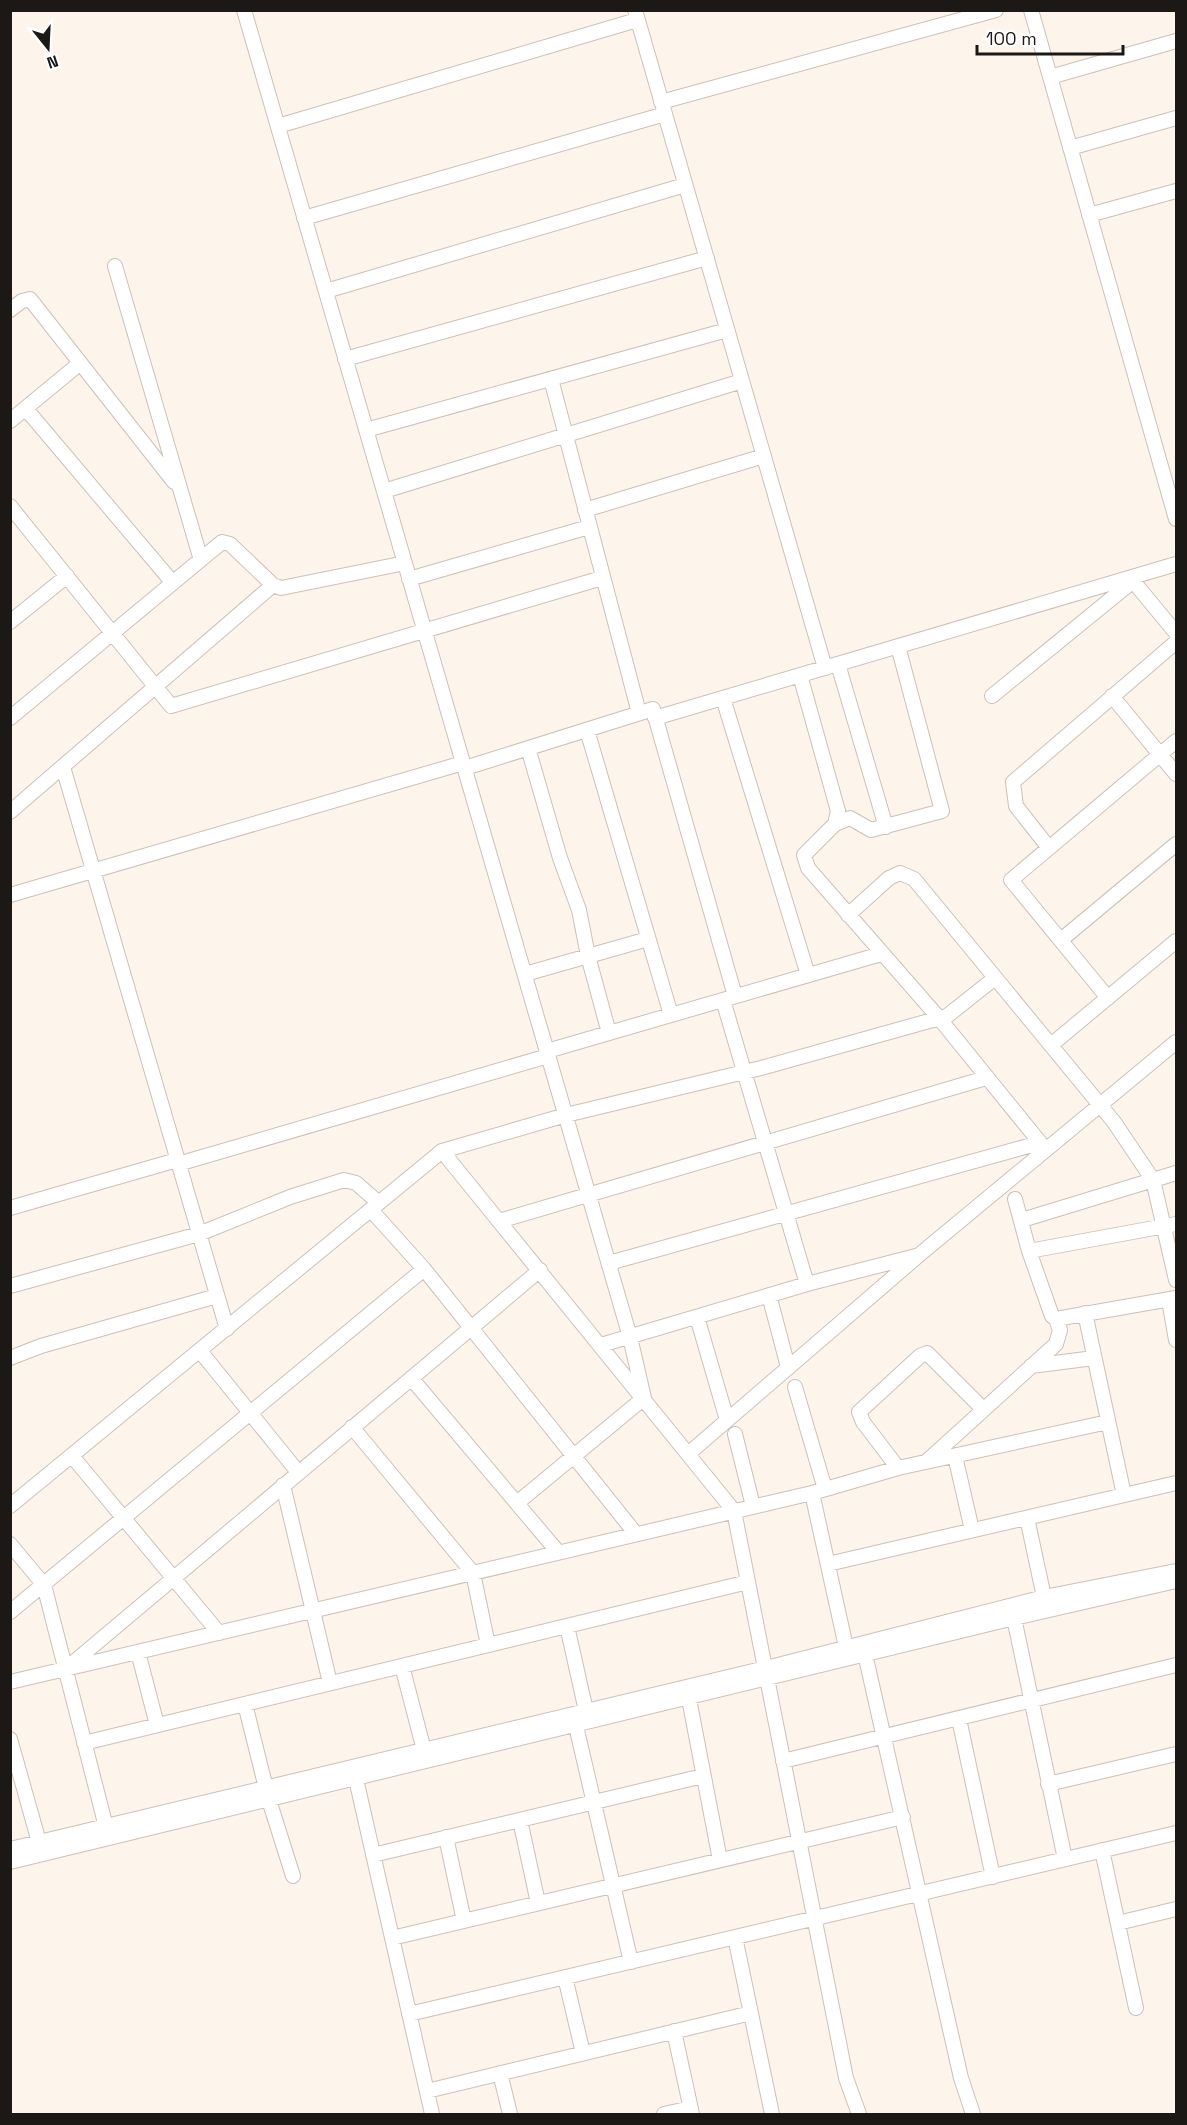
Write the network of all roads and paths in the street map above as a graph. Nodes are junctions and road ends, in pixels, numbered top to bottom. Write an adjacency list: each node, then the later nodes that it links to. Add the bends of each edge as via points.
1 (244, 10): 9 (street)
2 (996, 10): 7 (street)
3 (1031, 10): 6 (street)
4 (636, 15): 7 (street); 9 (street)
5 (1176, 42): 6 (street)
6 (1050, 77): 10 (street)
7 (663, 108): 11 (street); 14 (street)
8 (1176, 118): 10 (street)
9 (278, 126): 14 (street)
10 (1070, 148): 13 (street)
11 (685, 185): 15 (street); 17 (street)
12 (1176, 192): 13 (street)
13 (1089, 215): 33 (street)
14 (304, 218): 17 (street)
15 (706, 258): 19 (street); 20 (street)
16 (115, 266): 29 (street)
17 (326, 291): 20 (street)
18 (10, 310): 21 (street, via 30,299)
19 (727, 330): 22 (street); 23 (street)
20 (345, 359): 26 (street)
21 (79, 364): 24 (street); 29 (street)
22 (551, 379): 26 (street); 27 (street)
23 (742, 381): 27 (street); 28 (street)
24 (26, 409): 25 (street); 41 (street)
25 (10, 421)
26 (366, 430): 30 (street)
27 (567, 435): 30 (street); 31 (street)
28 (764, 456): 31 (street); 49 (street)
29 (180, 488): 35 (street)
30 (384, 491): 36 (street)
31 (585, 510): 34 (street)
32 (12, 511): 38 (street)
33 (1176, 519)
34 (589, 527): 39 (street); 40 (street)
35 (201, 560): 41 (street); 42 (street, via 222,542 230,544)
36 (405, 563): 40 (street); 42 (street, via 281,588)
37 (1176, 564): 48 (street)
38 (67, 576): 43 (street); 45 (street)
39 (602, 578): 44 (street); 55 (street)
40 (409, 579): 44 (street)
41 (173, 583): 45 (street)
42 (273, 585): 51 (street)
43 (10, 622)
44 (424, 631): 51 (street, via 171,706); 63 (street)
45 (113, 633): 51 (street); 56 (street)
46 (1176, 633): 52 (street, via 1133,581)
47 (1176, 642): 53 (street)
48 (898, 646): 49 (street); 67 (street, via 942,811)
49 (832, 666): 50 (street); 67 (street)
50 (800, 675): 54 (street); 66 (street, via 838,811)
51 (156, 687): 62 (street)
52 (992, 696)
53 (1112, 696): 61 (street); 69 (street, via 1013,782 1016,806)
54 (723, 698): 57 (street); 79 (street)
55 (639, 713): 57 (street, via 653,709); 58 (street)
56 (11, 716)
57 (655, 718): 81 (street)
58 (587, 730): 60 (street); 73 (street)
59 (1176, 741): 61 (street)
60 (528, 748): 63 (street); 77 (street, via 579,910)
61 (1160, 754): 64 (street); 69 (street)
62 (63, 766): 65 (street); 70 (street)
63 (464, 766): 70 (street); 78 (street)
64 (1176, 774)
65 (12, 809)
66 (835, 824): 67 (street, via 850,818 871,830); 72 (street, via 804,855 808,868)
67 (886, 827)
68 (1176, 844): 74 (street)
69 (1049, 848): 74 (street, via 1011,880)
70 (94, 873): 71 (street); 96 (street)
71 (10, 895)
72 (848, 915): 76 (street); 80 (street, via 889,878 900,873 914,879)
73 (648, 939): 77 (street); 83 (street)
74 (1061, 940): 82 (street)
75 (1176, 941): 82 (street)
76 (881, 954): 79 (street); 84 (street)
77 (588, 956): 78 (street); 85 (street)
78 (525, 974): 88 (street)
79 (807, 975): 81 (street)
80 (996, 978): 84 (street); 87 (street)
81 (729, 998): 83 (street); 89 (street)
82 (1108, 998): 87 (street)
83 (670, 1015): 85 (street)
84 (939, 1018): 89 (street); 90 (street)
85 (609, 1033): 88 (street)
86 (1176, 1042): 91 (street)
87 (1051, 1046): 91 (street)
88 (548, 1053): 92 (street); 96 (street)
89 (744, 1072): 92 (street); 93 (street)
90 (986, 1078): 93 (street); 94 (street)
91 (1101, 1107): 94 (street); 98 (street)
92 (566, 1115): 95 (street); 99 (street)
93 (765, 1143): 99 (street); 103 (street)
94 (1043, 1146): 103 (street); 109 (street)
95 (442, 1151): 101 (street); 105 (street)
96 (178, 1162): 102 (street); 107 (street)
97 (1176, 1173): 98 (street)
98 (1153, 1180): 104 (street); 106 (street)
99 (588, 1193): 105 (street); 110 (street)
100 (1015, 1199): 104 (street)
101 (375, 1207): 107 (street, via 356,1183 344,1180); 111 (street); 123 (street)
102 (10, 1208)
103 (786, 1212): 110 (street); 114 (street)
104 (1022, 1220): 108 (street)
105 (499, 1221): 112 (street)
106 (1170, 1225): 108 (street); 113 (street)
107 (199, 1234): 115 (street); 117 (street)
108 (1029, 1251): 121 (street)
109 (918, 1255): 114 (street); 131 (street)
110 (609, 1263): 124 (street)
111 (424, 1269): 122 (street); 136 (street)
112 (540, 1270): 122 (street); 126 (street)
113 (1176, 1280)
114 (807, 1284): 116 (street)
115 (10, 1286)
116 (769, 1295): 120 (street); 131 (street)
117 (217, 1296): 123 (street); 128 (street)
118 (1172, 1299): 119 (street); 125 (street)
119 (1085, 1313): 121 (street); 129 (street)
120 (697, 1317): 124 (street); 137 (street)
121 (1056, 1319): 130 (street, via 1059,1338)
122 (471, 1328): 132 (street); 142 (street)
123 (227, 1329): 127 (street)
124 (630, 1336): 126 (street); 134 (street)
125 (1176, 1340)
126 (601, 1345): 134 (street)
127 (200, 1351): 136 (street); 143 (street)
128 (10, 1358)
129 (1094, 1358): 130 (street); 138 (street)
130 (1031, 1366): 135 (street)
131 (788, 1367): 137 (street)
132 (411, 1378): 139 (street); 152 (street)
133 (795, 1387): 150 (street)
134 (644, 1398): 141 (street); 142 (street)
135 (983, 1410): 145 (street); 146 (street, via 927,1353 920,1356 859,1412)
136 (251, 1413): 147 (street); 156 (street)
137 (727, 1420): 141 (street)
138 (1108, 1422): 144 (street); 151 (street)
139 (352, 1427): 147 (street); 164 (street)
140 (735, 1434): 154 (street)
141 (688, 1454): 155 (street)
142 (574, 1455): 152 (street); 159 (street)
143 (72, 1456): 153 (street); 156 (street)
144 (955, 1456): 145 (street); 158 (street)
145 (925, 1462): 146 (street)
146 (898, 1468): 150 (street)
147 (298, 1472): 149 (street)
148 (1176, 1483): 151 (street)
149 (283, 1485): 165 (street); 170 (street)
150 (818, 1491): 154 (street); 162 (street)
151 (1124, 1495): 157 (street)
152 (517, 1503): 161 (street)
153 (10, 1506)
154 (753, 1506): 155 (street)
155 (734, 1511): 159 (street); 167 (street)
156 (124, 1518): 165 (street); 168 (street)
157 (1027, 1518): 158 (street); 169 (street)
158 (972, 1530): 162 (street)
159 (636, 1534): 161 (street)
160 (10, 1544): 168 (street)
161 (558, 1552): 164 (street)
162 (828, 1564): 176 (street)
163 (1176, 1571): 169 (street)
164 (472, 1573): 170 (street); 175 (street)
165 (173, 1576): 174 (street); 181 (street)
166 (1176, 1581): 172 (street)
167 (748, 1582): 173 (street); 182 (street)
168 (44, 1585): 171 (street); 181 (street)
169 (1044, 1597): 176 (street)
170 (311, 1611): 174 (street); 184 (street)
171 (10, 1612)
172 (1014, 1618): 178 (street); 186 (street)
173 (567, 1626): 175 (street); 188 (street)
174 (219, 1633): 177 (street)
175 (488, 1645): 180 (street)
176 (846, 1647): 182 (street)
177 (138, 1652): 181 (street); 190 (street)
178 (865, 1654): 182 (street); 193 (street)
179 (1176, 1665): 186 (street)
180 (402, 1666): 184 (street); 195 (street)
181 (65, 1670): 183 (street); 194 (street)
182 (767, 1673): 185 (street); 188 (street); 197 (street)
183 (10, 1682)
184 (330, 1683): 187 (street)
185 (689, 1699): 191 (street); 198 (street)
186 (1030, 1701): 189 (street); 200 (street)
187 (246, 1704): 190 (street); 201 (street)
188 (586, 1711): 195 (street)
189 (959, 1719): 193 (street); 217 (street)
190 (157, 1725): 194 (street)
191 (576, 1726): 199 (street); 202 (street)
192 (10, 1738): 209 (street)
193 (886, 1738): 197 (street); 203 (street)
194 (84, 1743): 205 (street)
195 (424, 1749): 201 (street)
196 (1176, 1754): 200 (street)
197 (783, 1761): 208 (street)
198 (704, 1776): 202 (street); 214 (street)
199 (356, 1779): 201 (street); 212 (street)
200 (1048, 1784): 213 (street)
201 (268, 1794): 205 (street); 215 (street); 216 (street)
202 (593, 1802): 204 (street); 218 (street)
203 (903, 1816): 208 (street); 219 (street)
204 (520, 1820): 207 (street); 220 (street)
205 (106, 1827): 209 (street)
206 (1176, 1833): 211 (street)
207 (446, 1837): 212 (street); 223 (street)
208 (799, 1841): 214 (street); 222 (street)
209 (39, 1842): 210 (street)
210 (10, 1849)
211 (1102, 1851): 213 (street); 224 (street)
212 (373, 1855): 226 (street)
213 (1065, 1859): 217 (street)
214 (720, 1860): 218 (street)
215 (10, 1862)
216 (293, 1875)
217 (993, 1877): 219 (street)
218 (613, 1885): 220 (street); 227 (street)
219 (919, 1894): 222 (street); 242 (street)
220 (538, 1903): 223 (street)
221 (1176, 1909): 224 (street)
222 (814, 1918): 225 (street); 241 (street, via 846,2078)
223 (464, 1921): 226 (street)
224 (1118, 1923): 229 (street)
225 (735, 1937): 227 (street); 230 (street)
226 (392, 1938): 231 (street)
227 (631, 1962): 228 (street)
228 (565, 1977): 231 (street); 233 (street)
229 (1136, 2008)
230 (751, 2013): 232 (street); 240 (street)
231 (409, 2014): 235 (street)
232 (674, 2031): 233 (street); 236 (street)
233 (583, 2053): 234 (street)
234 (500, 2073): 235 (street); 238 (street)
235 (427, 2091): 237 (street)
236 (691, 2111): 239 (street)
237 (432, 2115)
238 (510, 2115)
239 (664, 2115)
240 (772, 2115)
241 (859, 2115)
242 (973, 2115)

